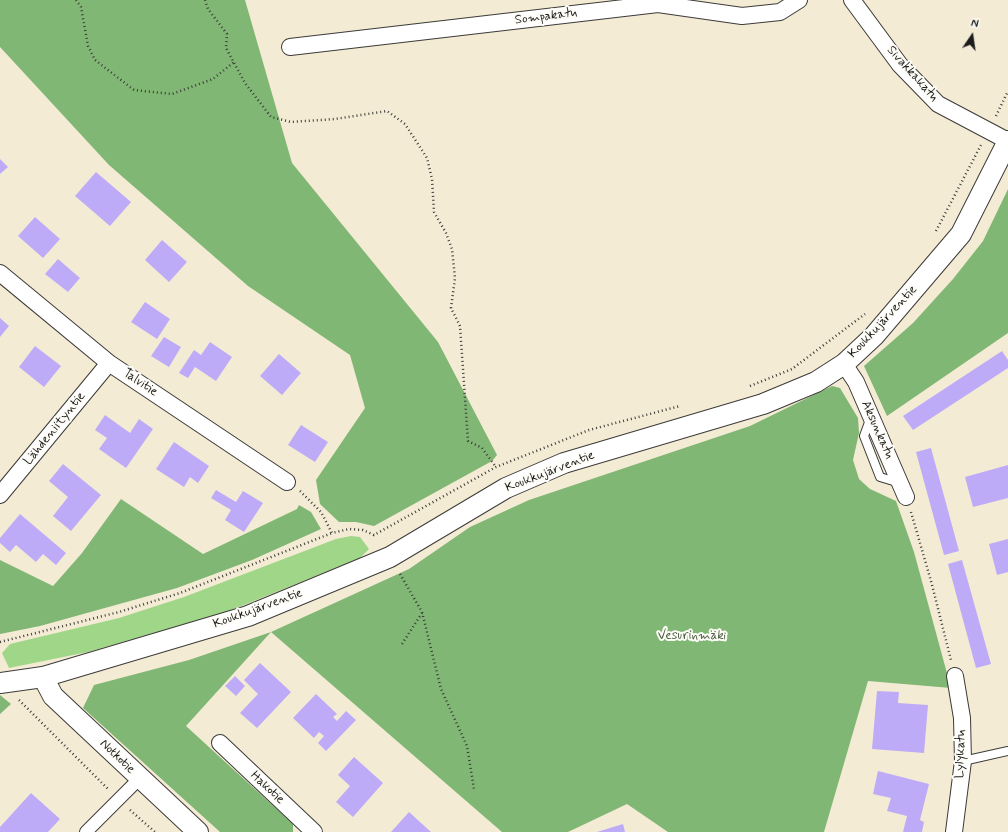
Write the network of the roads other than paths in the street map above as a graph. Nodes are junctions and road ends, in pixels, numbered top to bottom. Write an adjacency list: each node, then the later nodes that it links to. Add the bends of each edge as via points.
1 (800, 0): 3 (street, Sompakatu, via 780,12 742,16 658,4)
2 (852, 0): 4 (street, Sivakkakatu, via 900,66 938,104)
3 (290, 47)
4 (1008, 141): 7 (street, Koukkujärventie, via 961,234 874,336)
5 (0, 273): 6 (street, Talvitie)
6 (109, 363): 8 (street, Talvitie); 10 (street, Lähdeniityntie)
7 (844, 364): 9 (street, Aksunkatu, via 856,382); 12 (street, Koukkujärventie, via 816,382 763,404 556,466 506,488 390,557 248,616)
8 (288, 482)
9 (903, 490)
10 (0, 495)
11 (955, 676): 16 (street, Lylykatu, via 962,718)
12 (43, 677): 13 (street, Koukkujärventie); 17 (street, Notkotie, via 52,696)
13 (4, 682)
14 (220, 743): 20 (street, Hakotie)
15 (1008, 751): 16 (lane)
16 (962, 761): 21 (street, Lylykatu)
17 (139, 779): 18 (street); 19 (street, Notkotie)
18 (86, 832)
19 (198, 832)
20 (314, 832)
21 (954, 832)

